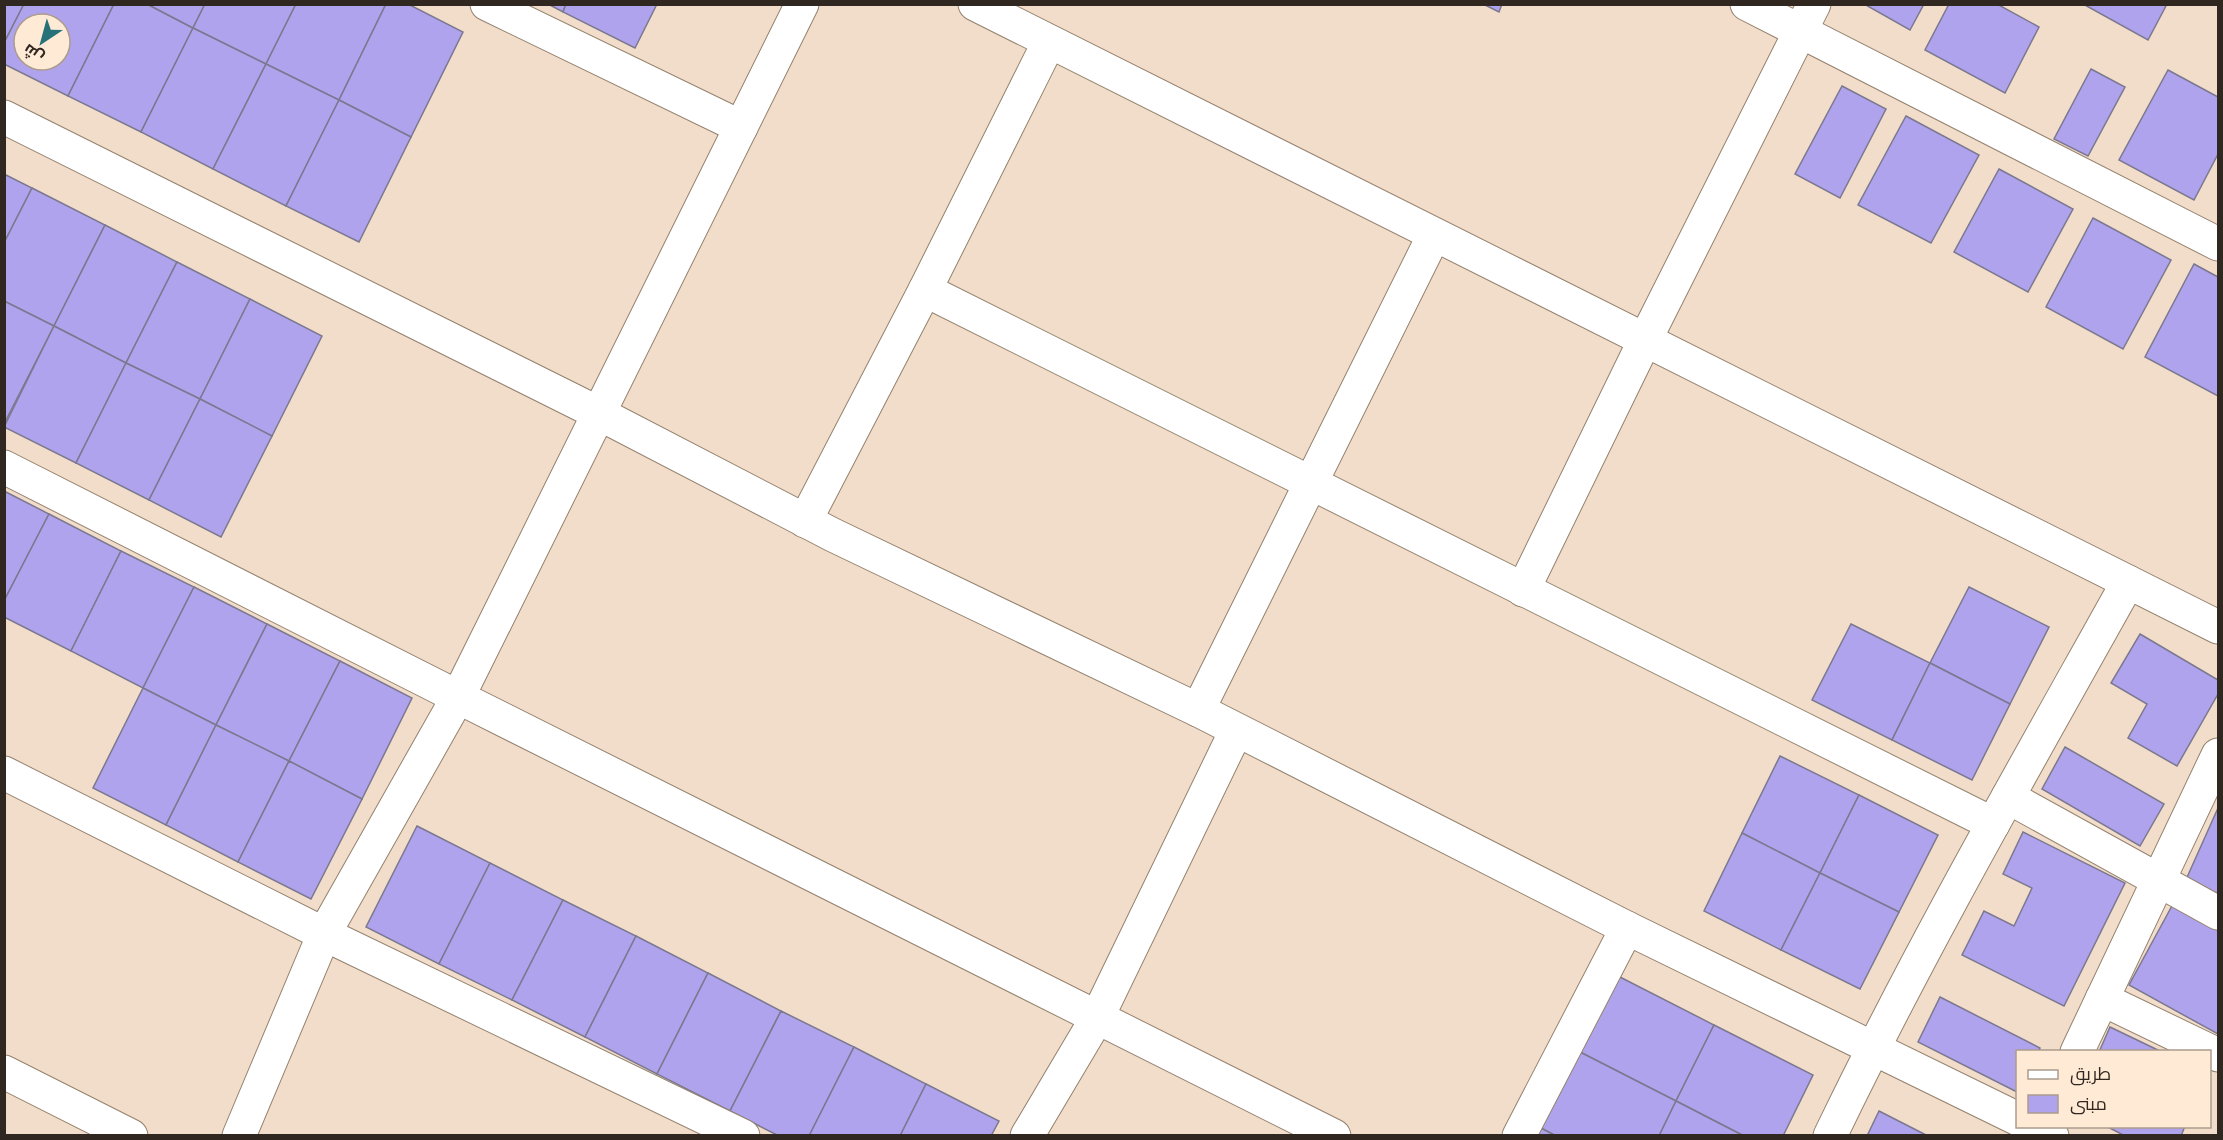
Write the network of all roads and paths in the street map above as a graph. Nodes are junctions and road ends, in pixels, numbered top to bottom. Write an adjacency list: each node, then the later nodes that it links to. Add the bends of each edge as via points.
1 (487, 4): 8 (street)
2 (802, 4): 8 (street)
3 (975, 4): 6 (street)
4 (1747, 4): 5 (street)
5 (1807, 18): 10 (street); 12 (street)
6 (1048, 42): 9 (street); 11 (street)
7 (4, 117): 13 (street)
8 (741, 127): 13 (street)
9 (1434, 235): 12 (street); 15 (street)
10 (2218, 244)
11 (925, 290): 15 (street); 16 (street)
12 (1645, 340): 17 (street); 18 (street)
13 (598, 413): 16 (street); 20 (street)
14 (4, 467): 20 (street)
15 (1311, 483): 18 (street); 21 (street)
16 (805, 521): 21 (street)
17 (2128, 582): 19 (street); 25 (street)
18 (1523, 590): 25 (street)
19 (2218, 627)
20 (458, 697): 29 (street); 31 (street)
21 (1198, 710): 22 (street)
22 (1236, 731): 28 (street); 31 (street)
23 (2218, 755): 26 (street)
24 (4, 773): 29 (street)
25 (2001, 810): 26 (street); 32 (street)
26 (2158, 880): 27 (street); 30 (street)
27 (2218, 913)
28 (1627, 928): 32 (street); 42 (street)
29 (324, 934): 38 (street); 39 (street)
30 (2102, 999): 33 (street); 34 (street)
31 (1096, 1018): 40 (street); 41 (street)
32 (1872, 1048): 36 (street); 43 (street)
33 (2078, 1050)
34 (2208, 1050)
35 (4, 1072): 37 (street)
36 (2016, 1117)
37 (131, 1136)
38 (239, 1136)
39 (743, 1136)
40 (1027, 1136)
41 (1334, 1136)
42 (1519, 1136)
43 (1830, 1136)

